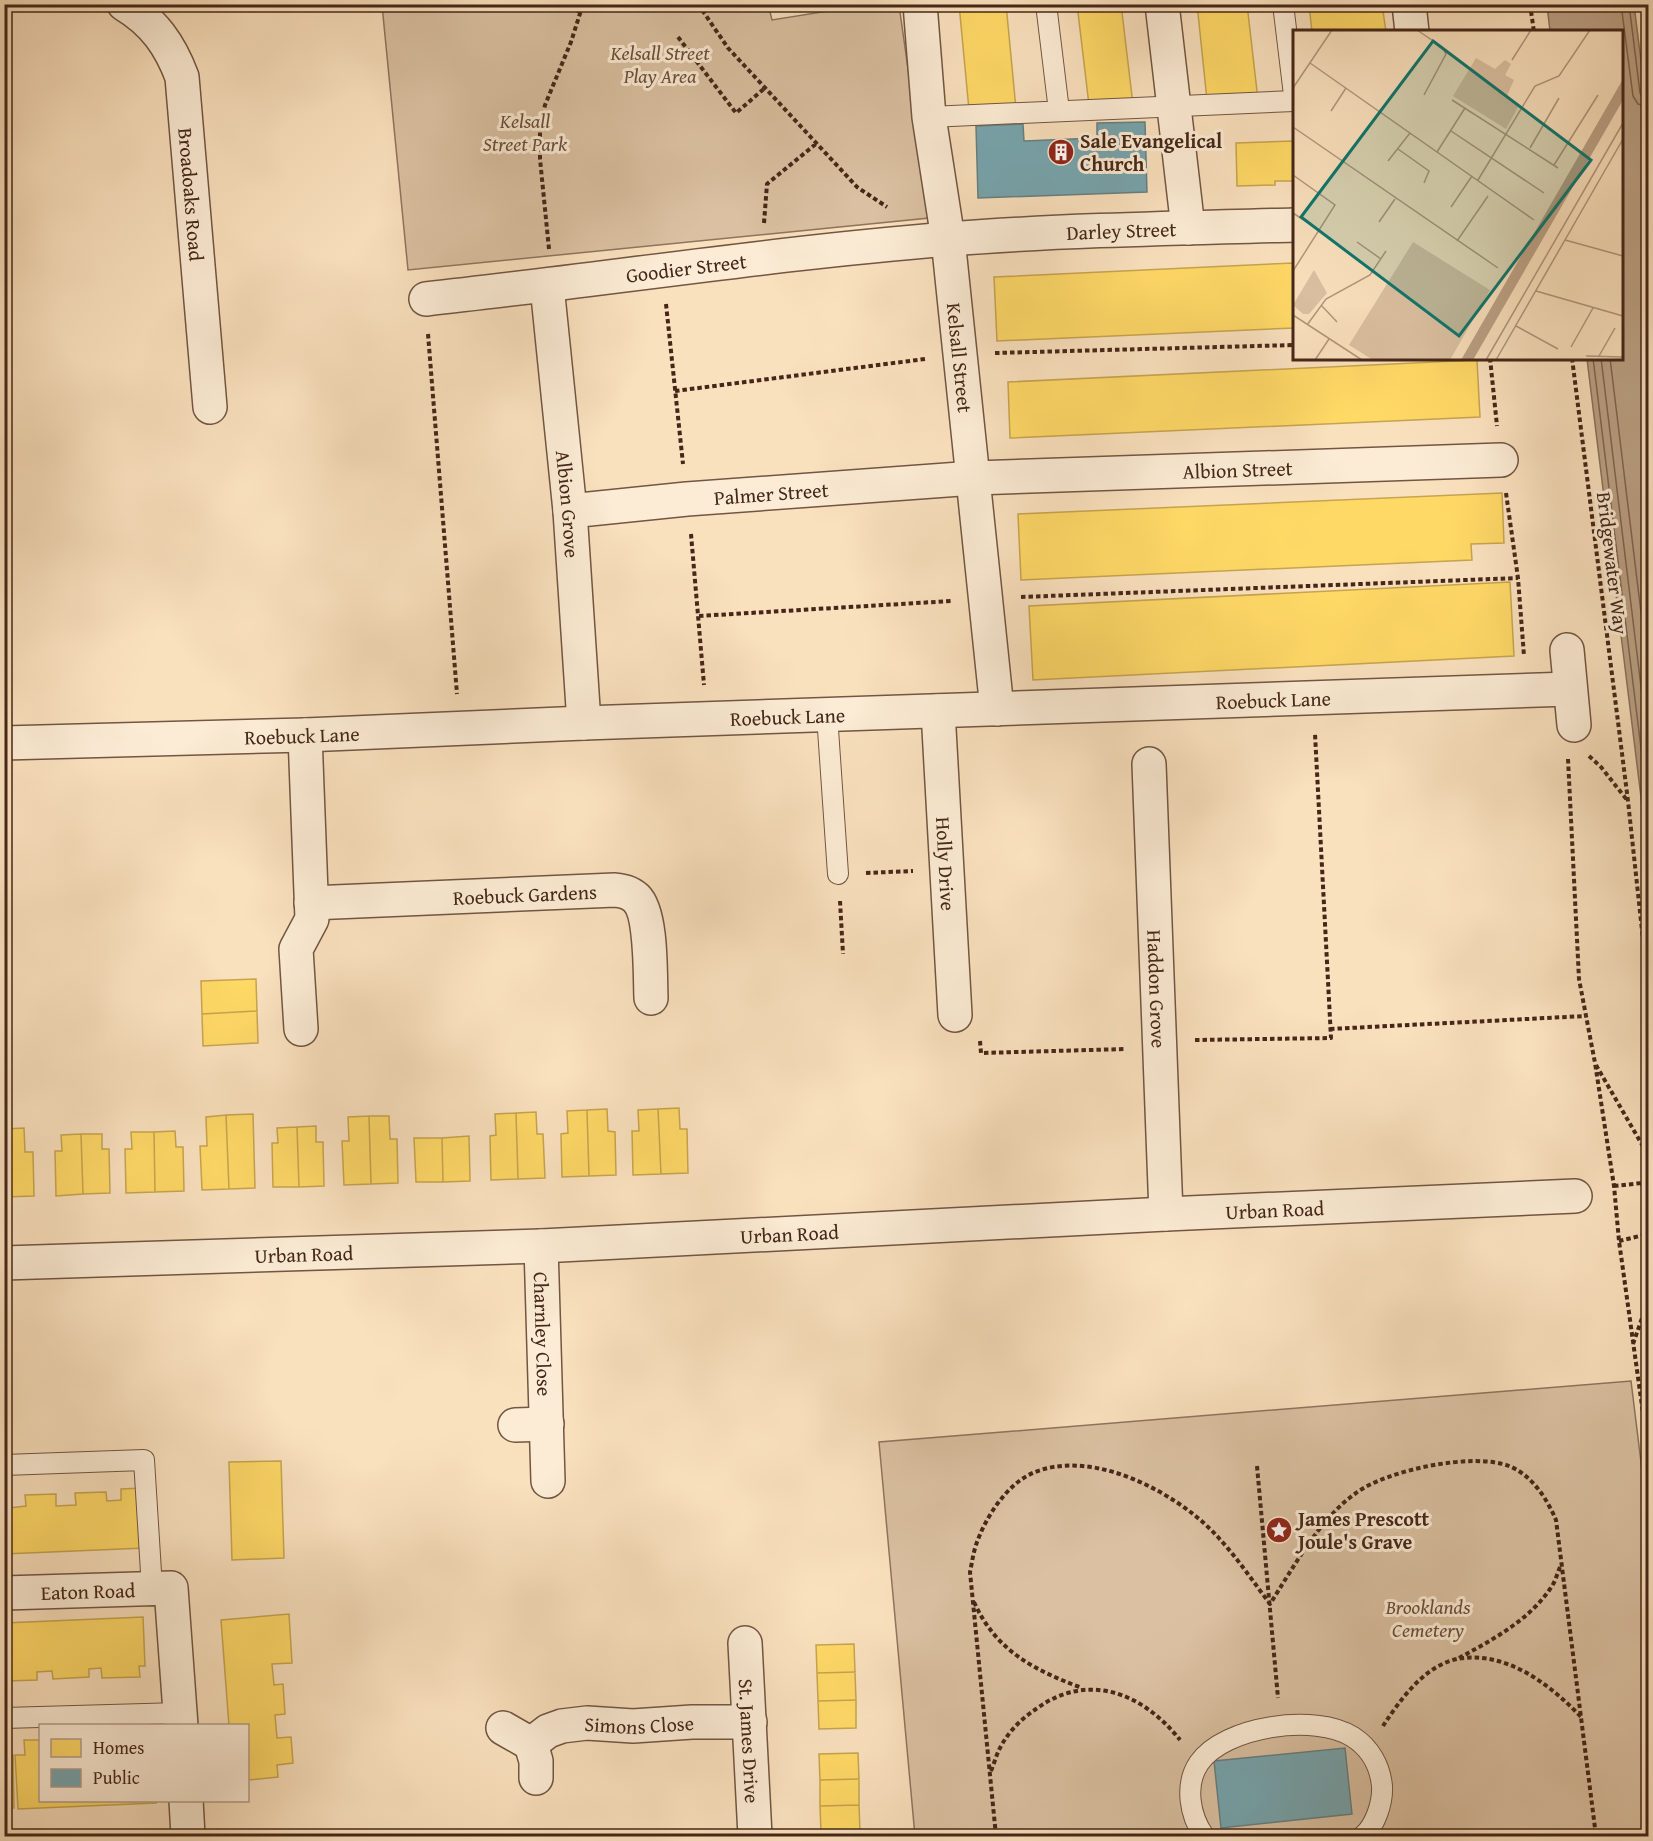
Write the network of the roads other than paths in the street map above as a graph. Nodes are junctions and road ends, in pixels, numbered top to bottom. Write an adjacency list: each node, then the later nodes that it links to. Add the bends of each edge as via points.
1 (124, 4): 18 (street, Broadoaks Road, via 150,22 164,38 182,77)
2 (920, 4): 12 (street, Kelsall Street)
3 (1046, 4): 11 (lane)
4 (1162, 4): 10 (street)
5 (1283, 4): 8 (lane)
6 (1409, 4): 7 (street)
7 (1412, 30)
8 (1293, 87)
9 (1293, 100): 10 (lane)
10 (1174, 106): 11 (lane); 14 (street)
11 (1059, 111): 12 (lane)
12 (929, 117): 15 (street, Kelsall Street)
13 (1293, 225): 14 (street, Darley Street)
14 (1188, 228): 15 (street, Darley Street)
15 (948, 239): 16 (street, Goodier Street); 20 (street, Kelsall Street)
16 (547, 286): 17 (street, Goodier Street); 21 (street, Albion Grove)
17 (426, 299)
18 (210, 407)
19 (1501, 460): 20 (street, Albion Street)
20 (974, 478): 21 (street, Palmer Street); 24 (street, Kelsall Street)
21 (570, 511): 27 (street, Albion Grove)
22 (1567, 650): 23 (street)
23 (1570, 689): 24 (street, Roebuck Lane); 28 (street)
24 (997, 709): 25 (street, Roebuck Lane)
25 (938, 711): 26 (street, Roebuck Lane); 35 (street, Holly Drive, via 947,870)
26 (827, 715): 27 (street, Roebuck Lane); 32 (lane)
27 (584, 723): 29 (street, Roebuck Lane)
28 (1570, 733)
29 (305, 735): 30 (street, Roebuck Lane); 33 (street)
30 (4, 743)
31 (1149, 764): 38 (street, Haddon Grove)
32 (838, 874)
33 (311, 903): 34 (street, Roebuck Gardens, via 627,892 637,900 646,920); 36 (street, via 312,919 296,949)
34 (651, 998)
35 (967, 1022)
36 (301, 1029)
37 (1575, 1196): 38 (street, Urban Road)
38 (1167, 1214): 39 (street, Urban Road)
39 (541, 1246): 40 (street, Urban Road); 42 (street, Charnley Close, via 531,1424)
40 (4, 1263)
41 (4, 1465): 43 (lane, via 144,1460)
42 (548, 1481)
43 (162, 1588): 44 (street, Eaton Road); 47 (street)
44 (4, 1593)
45 (745, 1643): 48 (street, St. James Drive)
46 (4, 1718): 47 (lane)
47 (181, 1719)
48 (750, 1722): 50 (street, Simons Close, via 562,1726); 54 (street, St. James Drive)
49 (503, 1728): 50 (street)
50 (531, 1744): 51 (street)
51 (536, 1778)
52 (186, 1802): 53 (street)
53 (188, 1836)
54 (756, 1836)
55 (1204, 1836): 56 (lane, via 1190,1804 1198,1763 1235,1737 1257,1730 1305,1725 1351,1736 1368,1749 1378,1767 1382,1789 1378,1813)
56 (1363, 1836)

